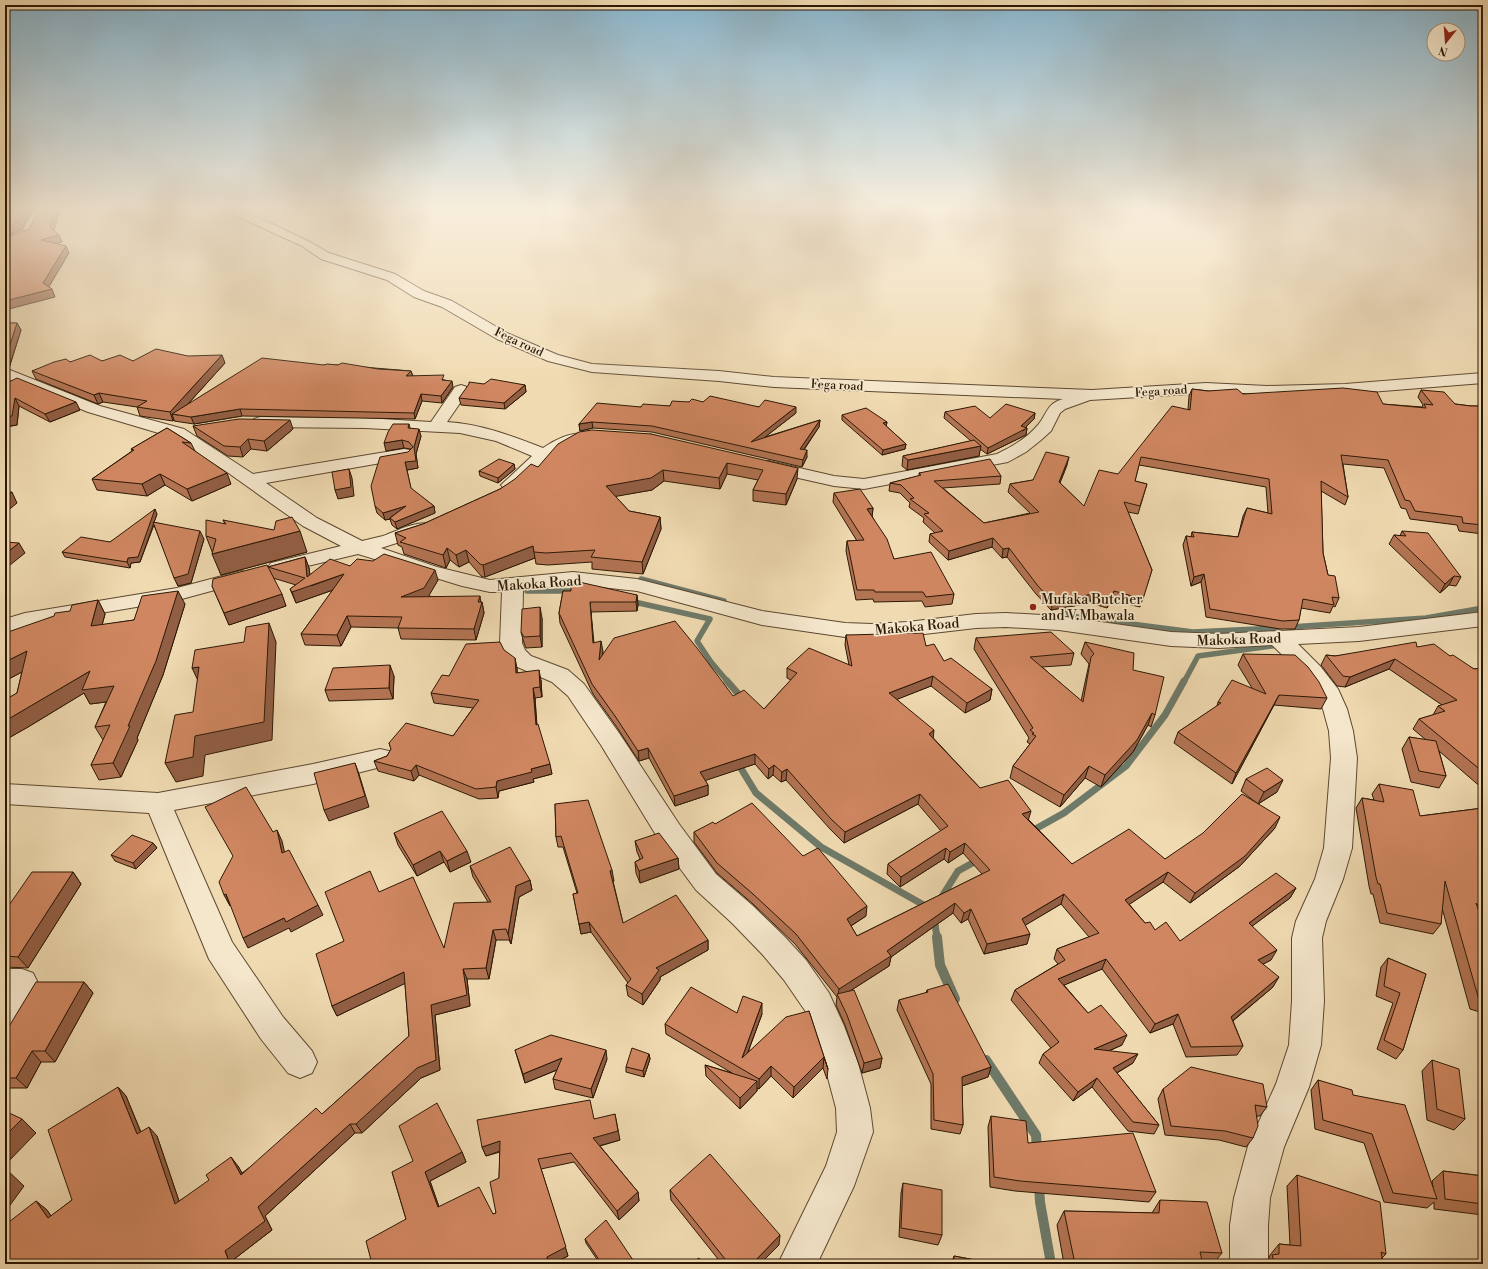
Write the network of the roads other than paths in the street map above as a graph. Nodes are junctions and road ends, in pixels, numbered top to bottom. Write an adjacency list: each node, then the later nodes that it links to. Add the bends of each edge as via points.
1 (361, 268): 7 (street, Fega road, via 391,278 419,294 456,309 502,336 575,365 608,370 719,376 774,382)
2 (5, 373): 11 (street, via 94,409)
3 (1483, 378): 4 (street, Fega road)
4 (1466, 379): 5 (street); 7 (street, Fega road, via 1345,389 1260,391 1201,388)
5 (1483, 384)
6 (461, 390): 9 (street)
7 (1092, 395): 15 (street, via 1059,406 1035,436 1002,458 864,484 834,481)
8 (242, 422): 9 (street)
9 (436, 426): 14 (street, via 501,437)
10 (198, 429): 11 (street)
11 (178, 433): 16 (street, Makoka Road)
12 (593, 435): 14 (street, via 563,443)
13 (404, 454): 16 (street)
14 (544, 455): 17 (street, via 510,486)
15 (750, 461)
16 (249, 480): 19 (street, Makoka Road, via 310,522)
17 (494, 495)
18 (436, 522): 19 (street, via 393,539)
19 (360, 548): 20 (street, Makoka Road, via 469,582 490,586); 22 (street, via 324,555 178,594 33,618)
20 (513, 585): 23 (street, Makoka Road, via 573,578 637,585 762,618 845,630 907,629 1006,620 1059,623 1194,641); 30 (street, via 511,643 515,654 523,661 560,676 576,690 665,826 706,882 773,944 818,1003 828,1026 853,1108 855,1132 841,1173)
21 (1483, 619): 23 (street, Makoka Road, via 1359,634)
22 (5, 626)
23 (1276, 638): 31 (street, via 1312,671 1326,689 1340,731 1344,758 1338,848 1307,938 1308,1001 1304,1045 1292,1087 1266,1146 1252,1198)
24 (380, 758): 26 (street, via 313,774)
25 (5, 794): 26 (street)
26 (158, 803): 29 (street, via 220,950 272,1028)
27 (5, 983): 28 (street, via 22,983)
28 (5, 1014)
29 (300, 1062)
30 (797, 1264)
31 (1249, 1264)

